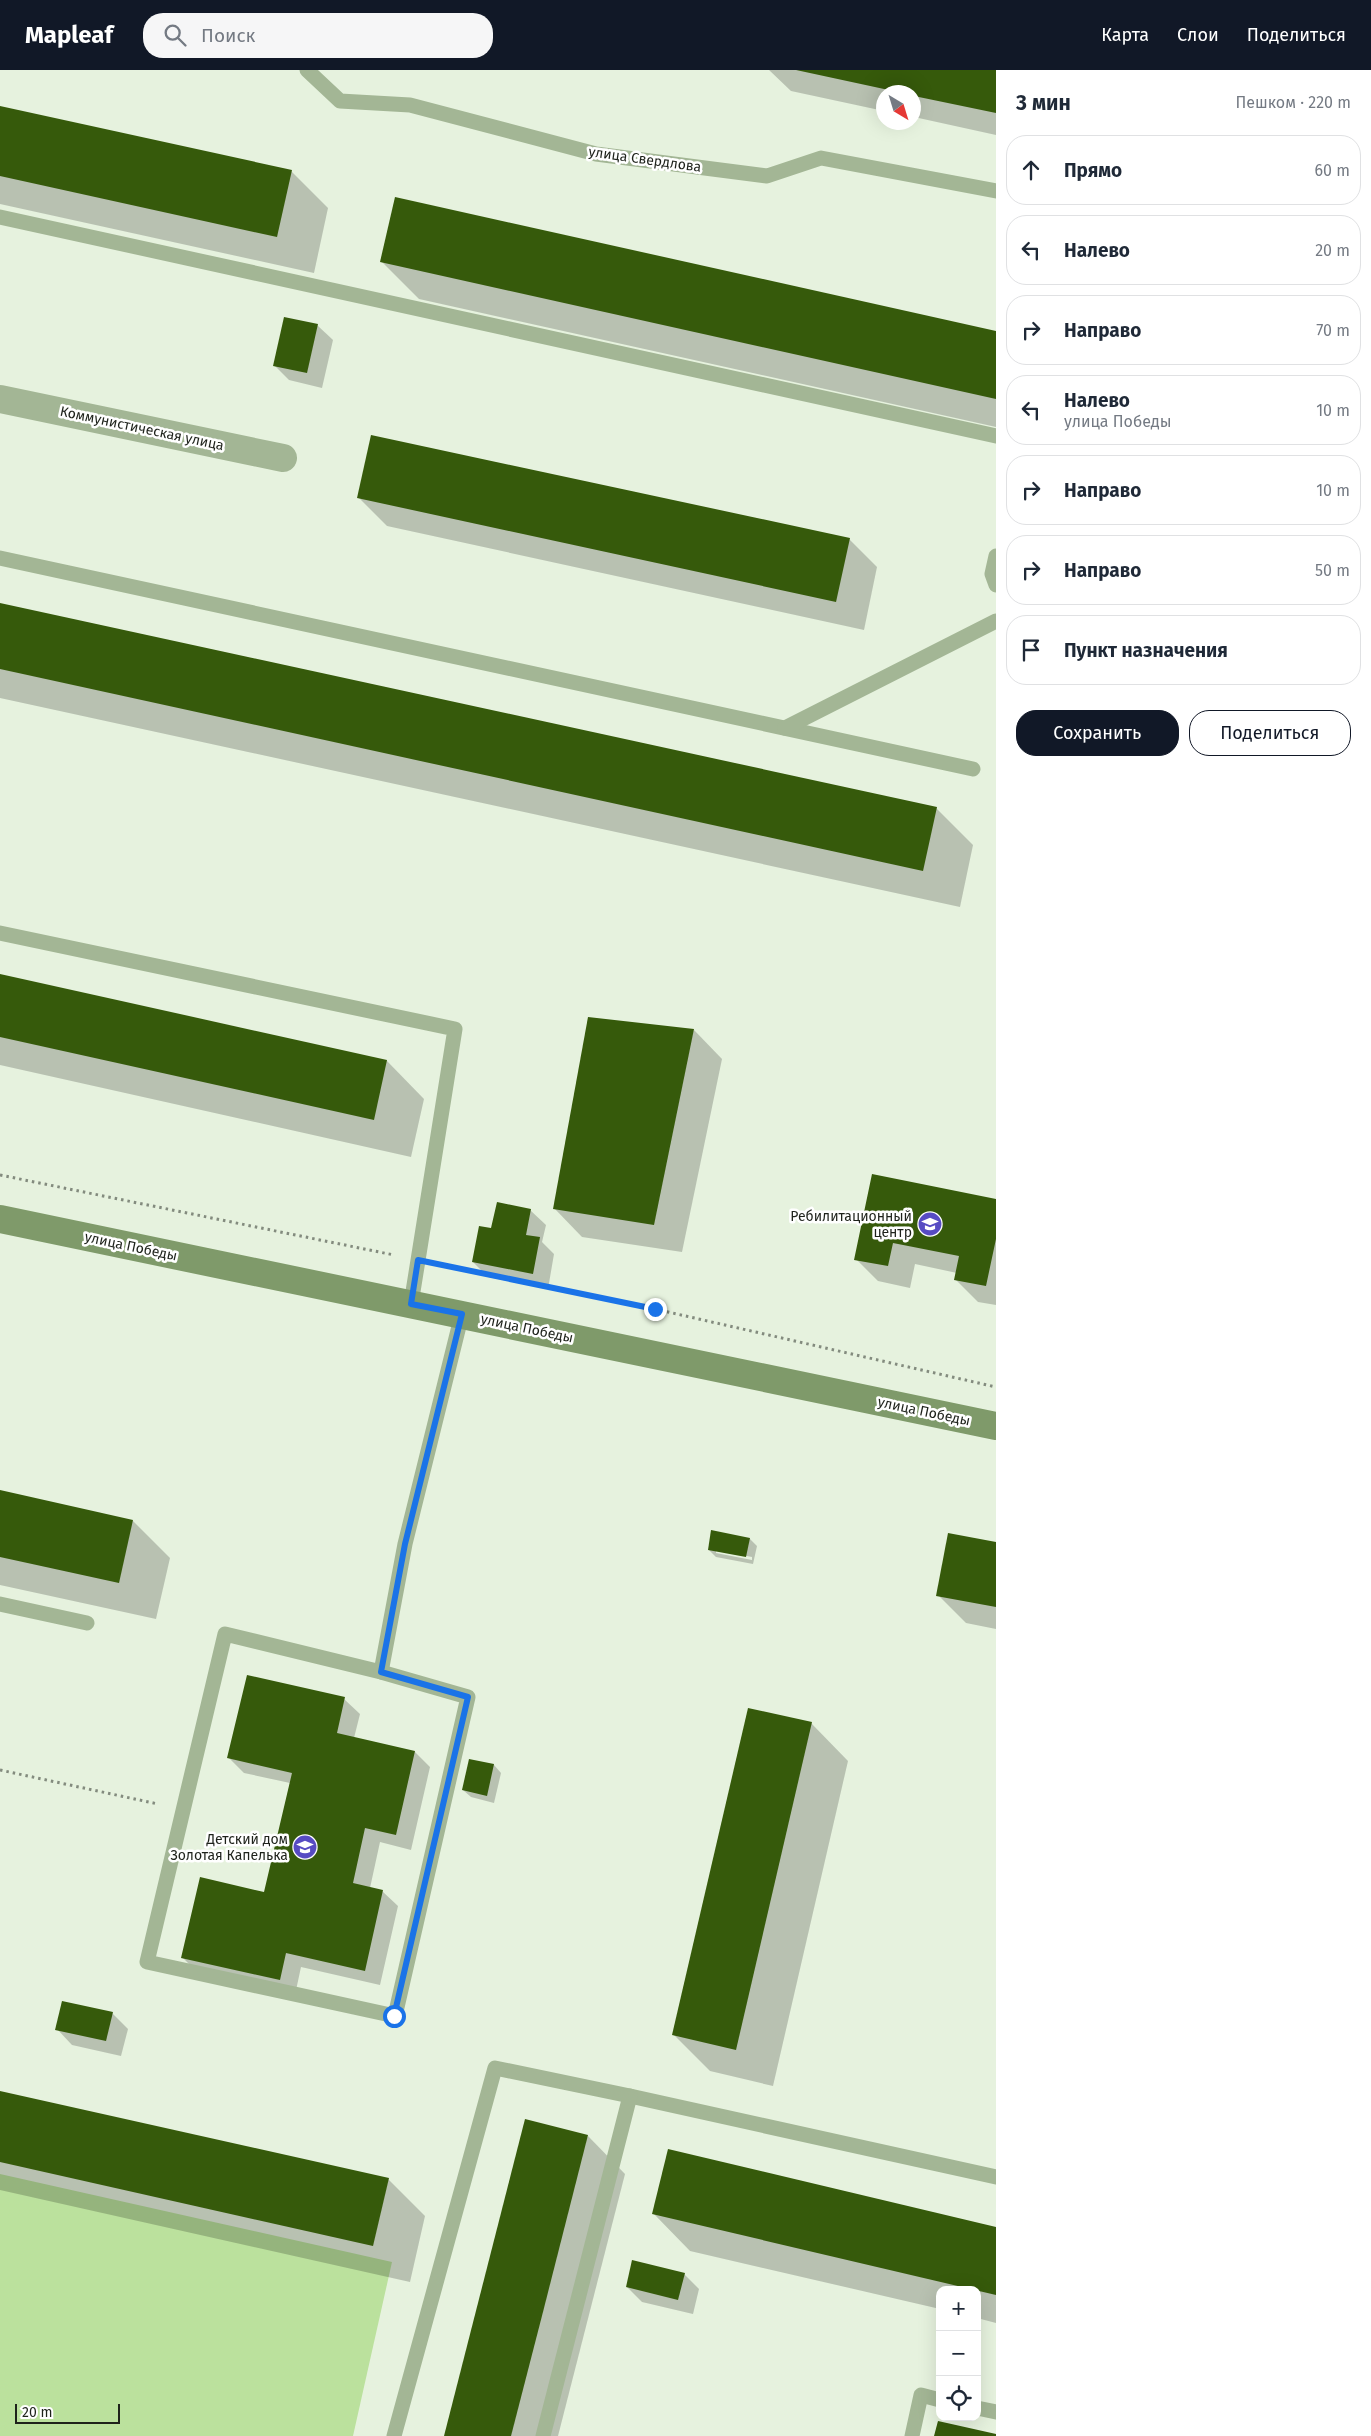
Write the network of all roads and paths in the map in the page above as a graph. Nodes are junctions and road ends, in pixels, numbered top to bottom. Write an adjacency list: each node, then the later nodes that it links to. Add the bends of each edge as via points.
1 (307, 70): 2 (lane, улица Свердлова, via 340,101 410,105 596,154 767,176 821,158)
2 (996, 191)
3 (0, 217): 5 (lane)
4 (0, 399): 6 (street, Коммунистическая улица)
5 (996, 436)
6 (283, 458)
7 (996, 556): 9 (lane, via 992,574)
8 (0, 558): 11 (lane)
9 (996, 585)
10 (996, 621): 11 (lane)
11 (785, 728): 12 (lane)
12 (973, 769)
13 (0, 934): 16 (lane, via 455,1029)
14 (0, 1175): 16 (path)
15 (0, 1219): 17 (street, улица Победы)
16 (418, 1260): 17 (lane); 19 (path, via 655,1309)
17 (411, 1304): 18 (street, улица Победы)
18 (462, 1314): 20 (street, улица Победы); 23 (lane, via 405,1544)
19 (996, 1387)
20 (996, 1426)
21 (0, 1604): 22 (lane)
22 (87, 1623)
23 (381, 1672): 25 (lane, via 225,1634); 25 (lane, via 468,1697 394,2016 147,1962)
24 (0, 1770): 25 (path)
25 (184, 1809)
26 (630, 2096): 27 (lane); 31 (lane, via 495,2068); 32 (lane)
27 (996, 2177)
28 (936, 2399): 33 (lane, via 921,2395)
29 (981, 2409): 30 (lane)
30 (996, 2412)
31 (394, 2436)
32 (544, 2436)
33 (912, 2436)

